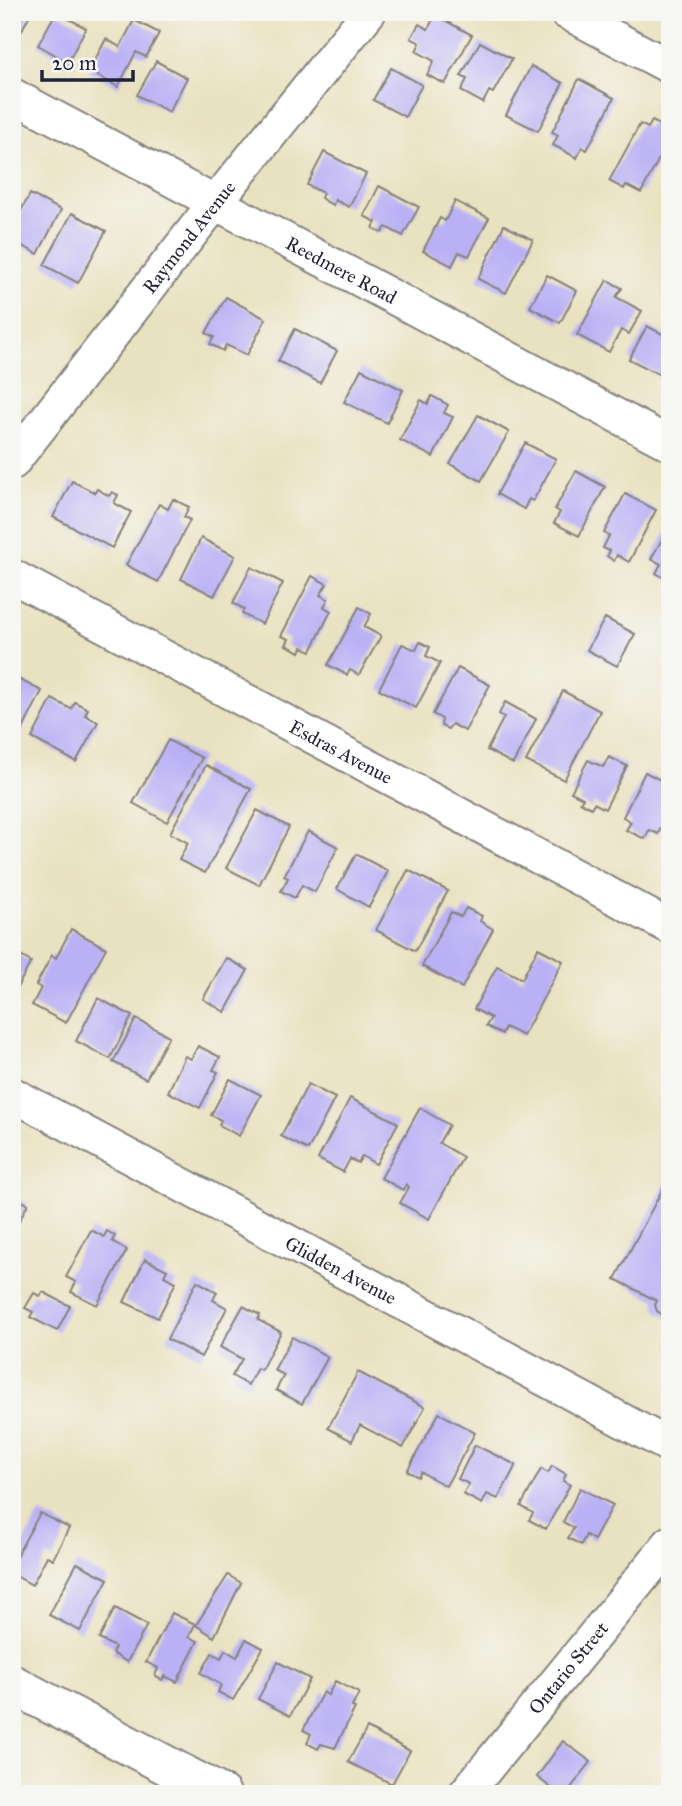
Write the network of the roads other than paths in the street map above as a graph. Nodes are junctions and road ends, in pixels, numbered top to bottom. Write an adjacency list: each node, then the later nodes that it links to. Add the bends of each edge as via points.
1 (369, 12): 5 (street, Raymond Avenue)
2 (566, 12): 3 (street)
3 (670, 67)
4 (12, 95): 5 (street, Reedmere Road)
5 (215, 203): 6 (street, Reedmere Road); 7 (street, Raymond Avenue)
6 (670, 444)
7 (12, 463)
8 (12, 576): 9 (street, Esdras Avenue)
9 (670, 927)
10 (12, 1094): 11 (street, Glidden Avenue)
11 (670, 1446)
12 (670, 1543): 15 (street, Ontario Street)
13 (12, 1684): 14 (street)
14 (221, 1794)
15 (465, 1794)

